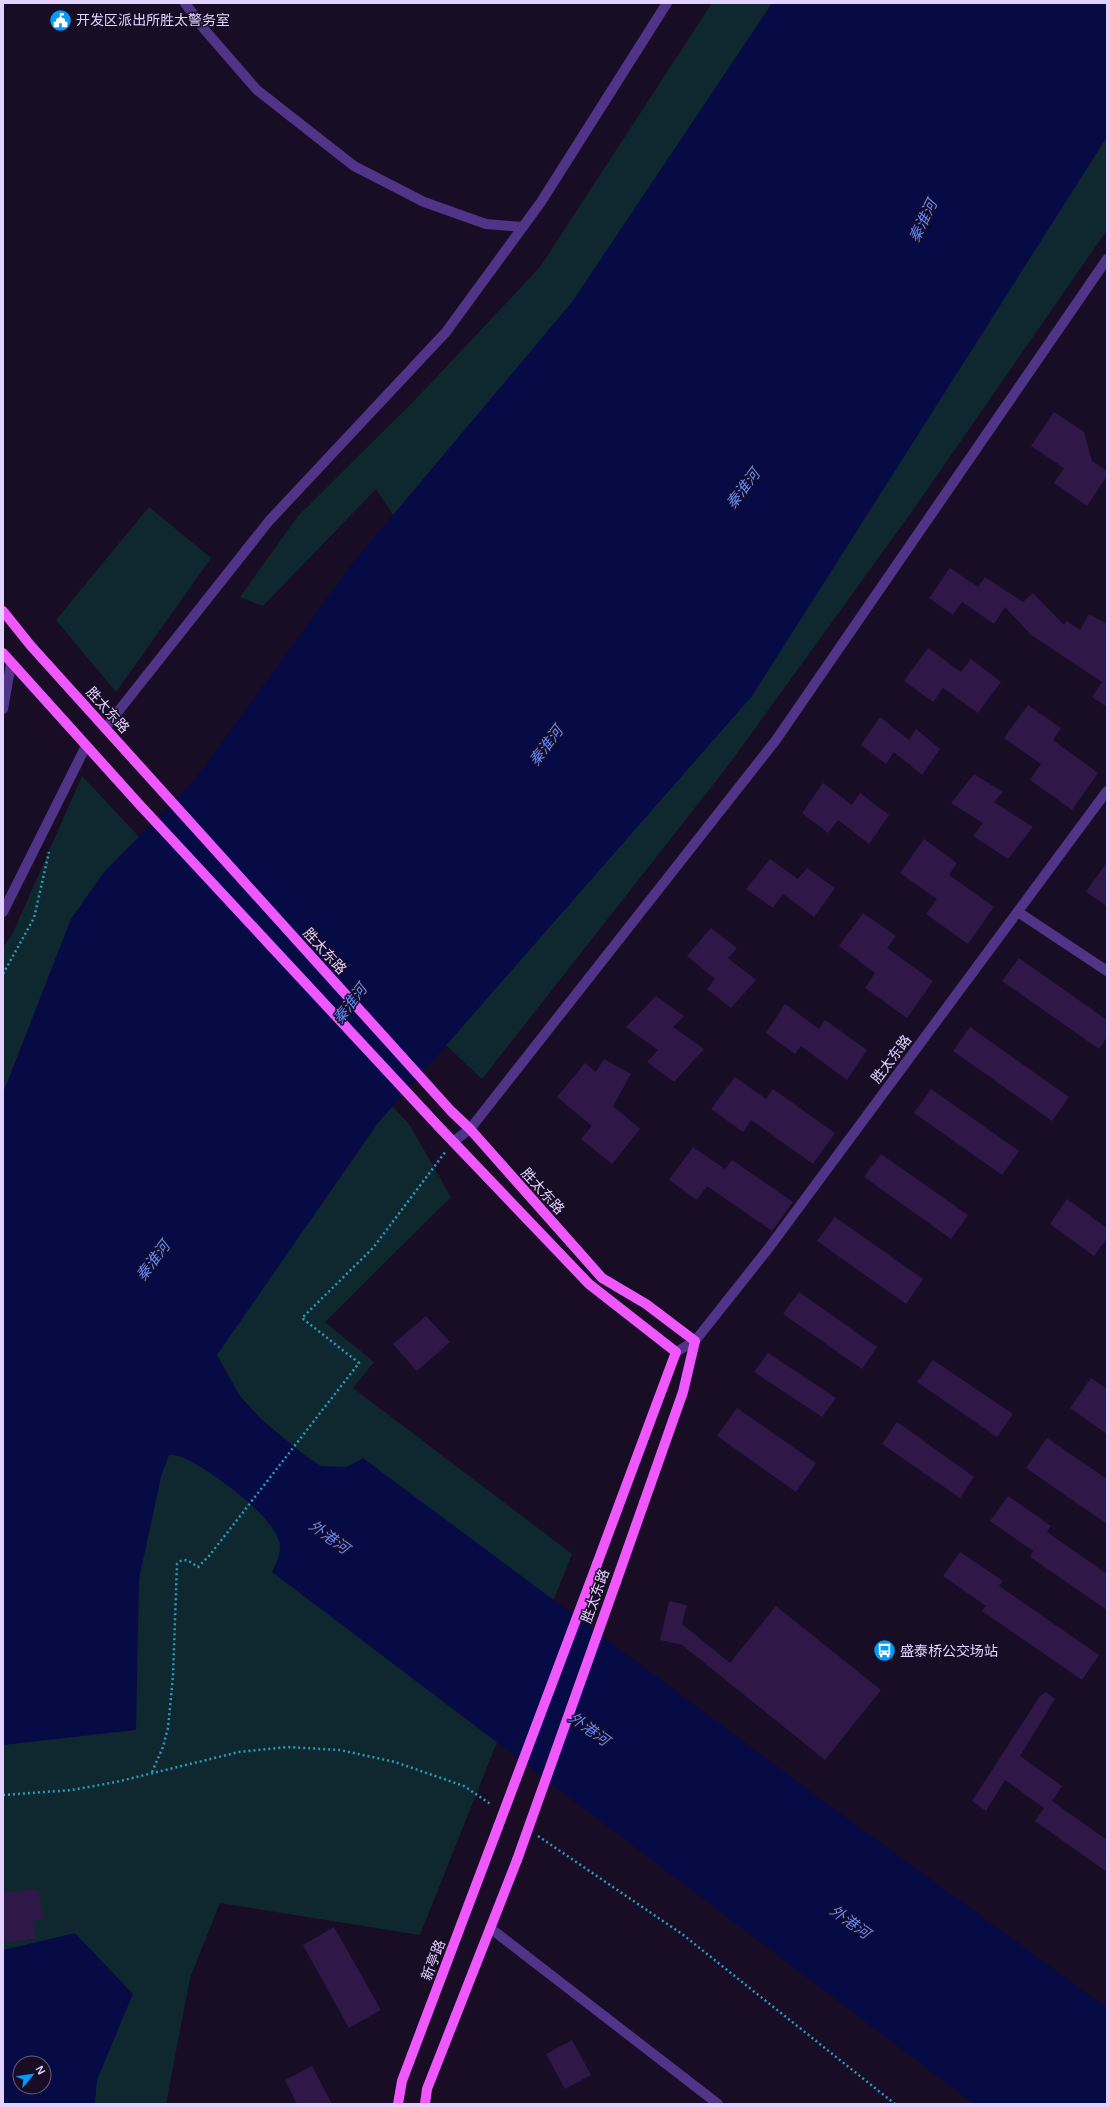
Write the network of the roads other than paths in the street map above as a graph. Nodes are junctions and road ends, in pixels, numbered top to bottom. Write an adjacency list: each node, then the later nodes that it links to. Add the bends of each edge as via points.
1 (185, 3): 3 (street, via 204,30 257,90 354,166 424,202 486,224)
2 (667, 3): 3 (street, via 541,202)
3 (522, 227): 9 (street, via 446,332 269,521)
4 (1107, 259): 15 (street, via 776,740)
5 (3, 611): 9 (main road, 胜太东路)
6 (3, 653): 7 (main road)
7 (12, 664): 8 (street); 10 (main road)
8 (3, 709)
9 (105, 728): 15 (main road, 胜太东路)
10 (86, 746): 12 (street); 16 (main road)
11 (1107, 792): 13 (street, 胜太东路)
12 (3, 912)
13 (1018, 912): 14 (street); 17 (street, 胜太东路)
14 (1107, 971)
15 (470, 1129): 16 (street); 17 (main road, 胜太东路, via 602,1278 646,1304)
16 (453, 1142): 18 (main road, via 589,1284)
17 (695, 1341): 18 (street, 胜太东路); 20 (main road, 胜太东路, bridge, via 683,1392 517,1860)
18 (676, 1352): 19 (main road, 胜太东路, bridge)
19 (498, 1827): 21 (main road, 新亭路, via 402,2081)
20 (490, 1928): 22 (main road, via 427,2089); 23 (street)
21 (398, 2104)
22 (425, 2104)
23 (718, 2104)

